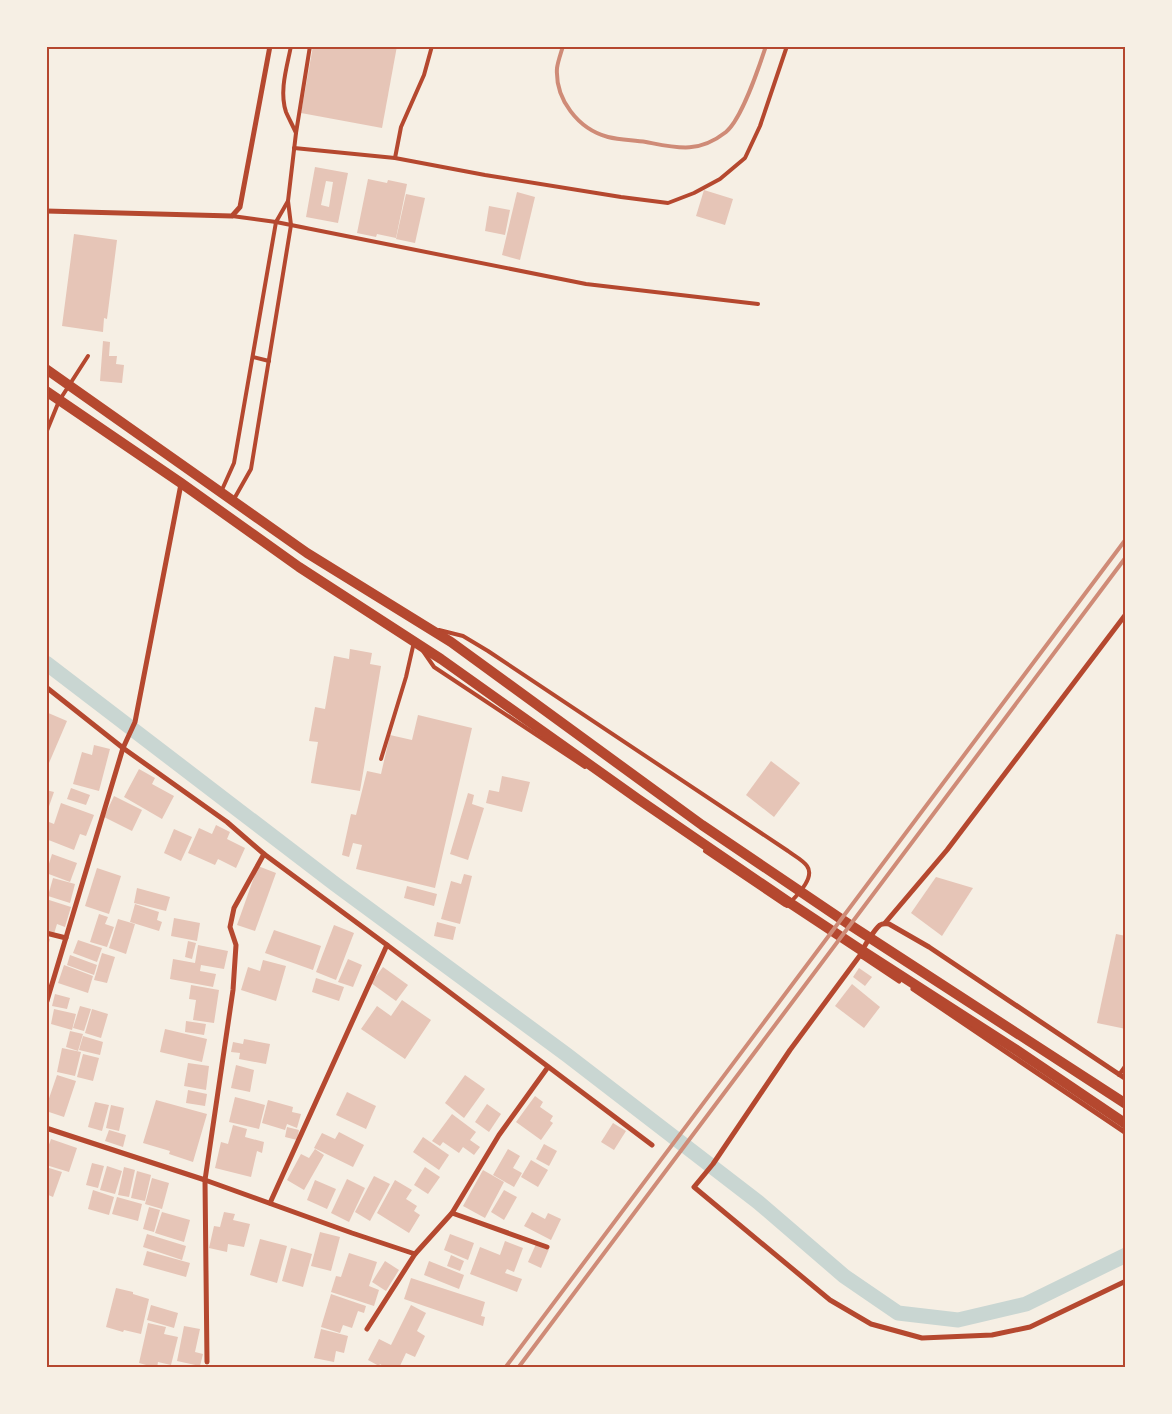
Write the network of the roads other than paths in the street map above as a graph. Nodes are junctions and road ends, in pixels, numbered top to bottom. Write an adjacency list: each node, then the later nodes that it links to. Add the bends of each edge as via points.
1 (270, 46): 11 (street, via 240,207)
2 (291, 46): 6 (lane, via 283,97)
3 (310, 46): 6 (lane)
4 (432, 46): 8 (lane, via 424,75 401,128)
5 (787, 46): 8 (lane, via 760,126 745,158 720,179 668,203)
6 (296, 133): 7 (lane)
7 (294, 148): 8 (lane); 9 (lane)
8 (395, 158)
9 (288, 201): 12 (lane); 13 (lane)
10 (46, 211): 11 (street)
11 (232, 216): 12 (lane)
12 (276, 222): 13 (lane); 16 (lane)
13 (291, 225): 14 (lane, via 586,284); 17 (lane)
14 (758, 304)
15 (88, 356): 19 (lane)
16 (252, 357): 17 (lane); 24 (lane, via 234,463)
17 (268, 361): 25 (lane, via 251,469)
18 (46, 370): 19 (main road)
19 (69, 385): 21 (lane); 24 (main road)
20 (46, 391): 21 (main road)
21 (59, 401): 22 (lane); 23 (main road)
22 (46, 433)
23 (181, 483): 28 (main road, via 299,567); 30 (street, via 135,722)
24 (221, 492): 25 (main road)
25 (233, 501): 27 (main road, via 307,553)
26 (1126, 614): 33 (street, via 946,850)
27 (429, 628): 28 (lane, via 463,636 788,851 807,865 810,872 797,896 787,906 773,898 434,667); 43 (main road, via 702,825)
28 (417, 644): 31 (lane); 44 (main road, via 790,903)
29 (46, 687): 30 (street)
30 (124, 745): 32 (street, via 227,822); 35 (street)
31 (381, 759)
32 (264, 854): 36 (street); 48 (street, via 234,908 230,927 236,945 233,990)
33 (885, 923): 37 (street, via 880,925); 41 (street, via 928,947)
34 (46, 933): 35 (street)
35 (66, 938): 38 (street)
36 (387, 945): 40 (street); 49 (street)
37 (861, 954): 46 (street); 53 (street, via 694,1187 830,1300 871,1324 922,1338 992,1335 1030,1326)
38 (46, 1004)
39 (1126, 1064): 41 (lane)
40 (548, 1067): 47 (street); 50 (street, via 499,1135)
41 (1119, 1075): 42 (street)
42 (1126, 1079)
43 (1126, 1104)
44 (1126, 1124)
45 (46, 1128): 48 (street)
46 (1126, 1133)
47 (652, 1145)
48 (205, 1180): 49 (street); 55 (street)
49 (270, 1203): 52 (street)
50 (452, 1213): 51 (street); 52 (street)
51 (547, 1247)
52 (415, 1254): 54 (street)
53 (1126, 1281)
54 (367, 1329)
55 (207, 1362)

